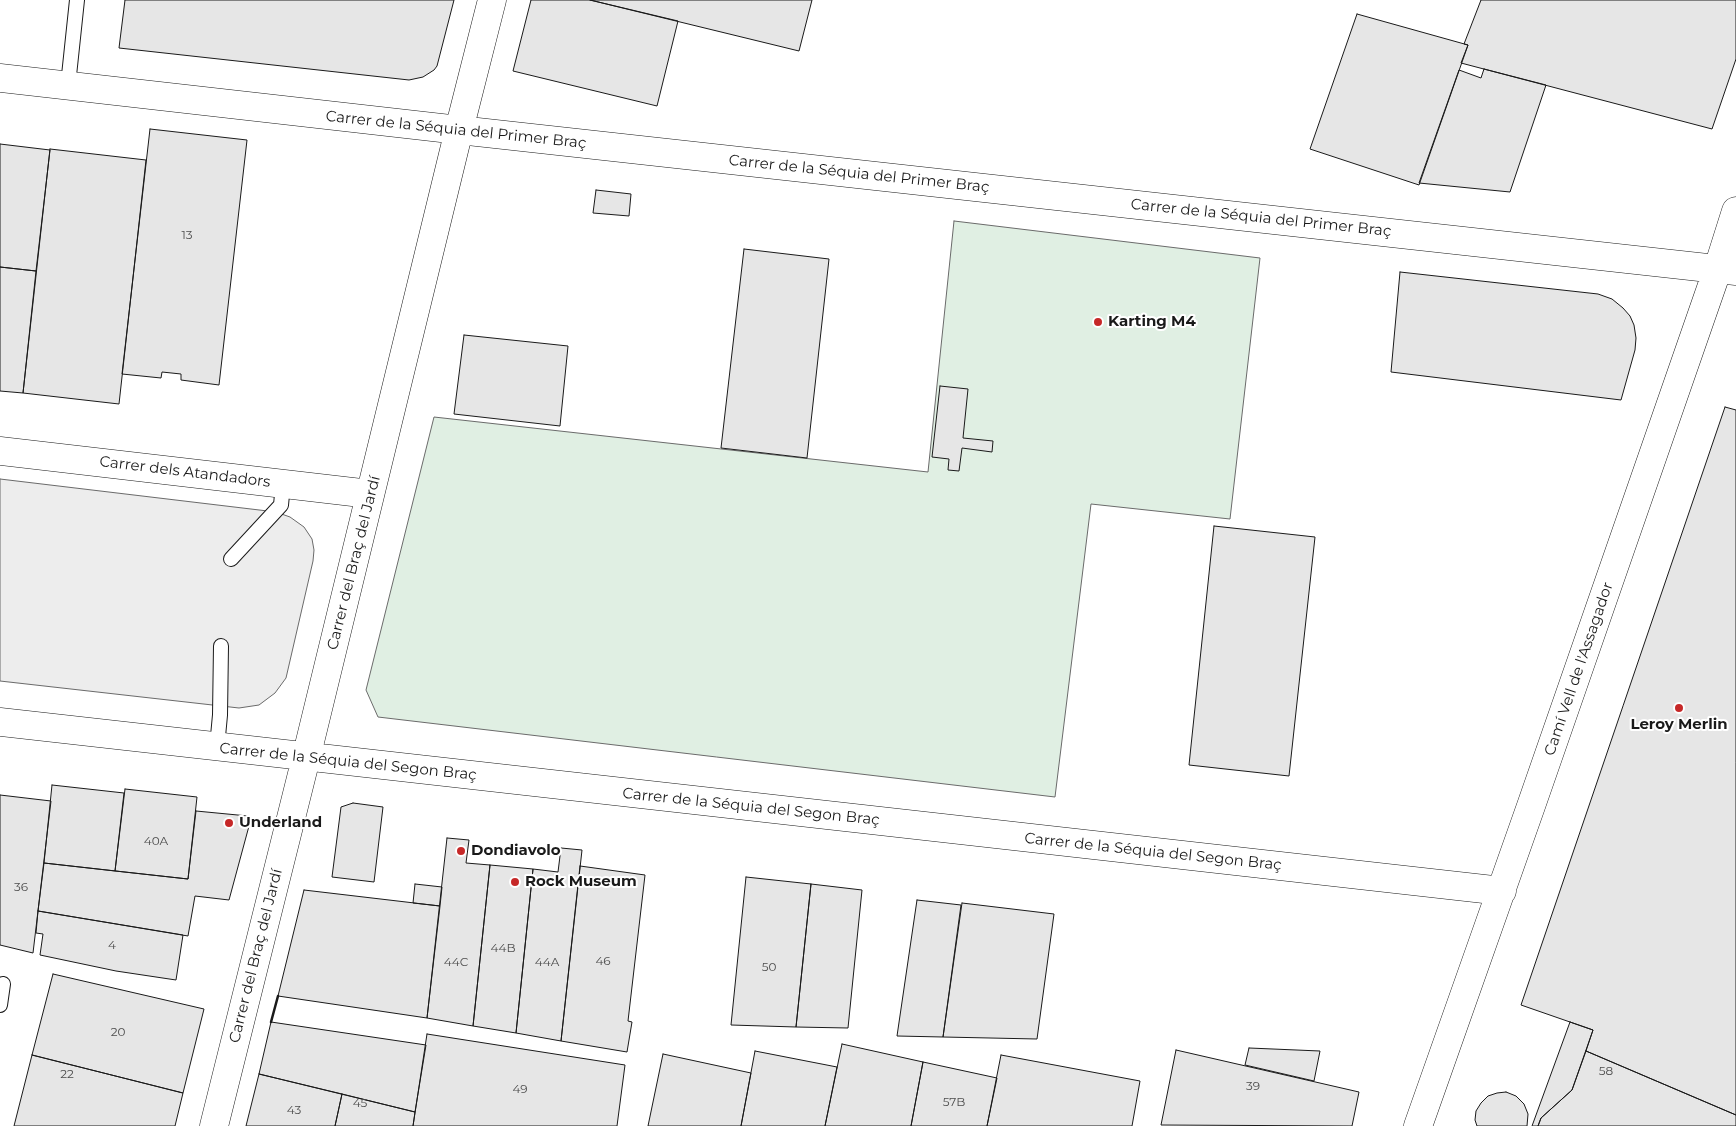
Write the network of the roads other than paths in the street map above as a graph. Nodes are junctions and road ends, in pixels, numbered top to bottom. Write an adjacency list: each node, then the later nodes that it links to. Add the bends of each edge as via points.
1 (77, 0): 4 (lane)
2 (492, 0): 5 (street, Carrer del Braç del Jardí)
3 (0, 78): 4 (street, Carrer de la Séquia del Primer Braç)
4 (68, 85): 5 (street, Carrer de la Séquia del Primer Braç)
5 (458, 130): 7 (street, Carrer de la Séquia del Primer Braç); 10 (street, Carrer del Braç del Jardí)
6 (1736, 211): 7 (street, Camí Vell de l'Assagador)
7 (1727, 269): 16 (street, Camí Vell de l'Assagador)
8 (0, 451): 9 (street, Carrer dels Atandadors)
9 (283, 484): 10 (street, Carrer dels Atandadors); 11 (lane, via 281,505)
10 (370, 494): 15 (street, Carrer del Braç del Jardí)
11 (231, 559)
12 (221, 646): 14 (lane)
13 (0, 722): 14 (street, Carrer de la Séquia del Segon Braç)
14 (217, 747): 15 (street, Carrer de la Séquia del Segon Braç)
15 (306, 758): 16 (street, Carrer de la Séquia del Segon Braç); 19 (street, Carrer del Braç del Jardí)
16 (1502, 890): 20 (street, Camí Vell de l'Assagador)
17 (3, 984): 18 (lane)
18 (0, 1005)
19 (214, 1126)
20 (1418, 1126)

